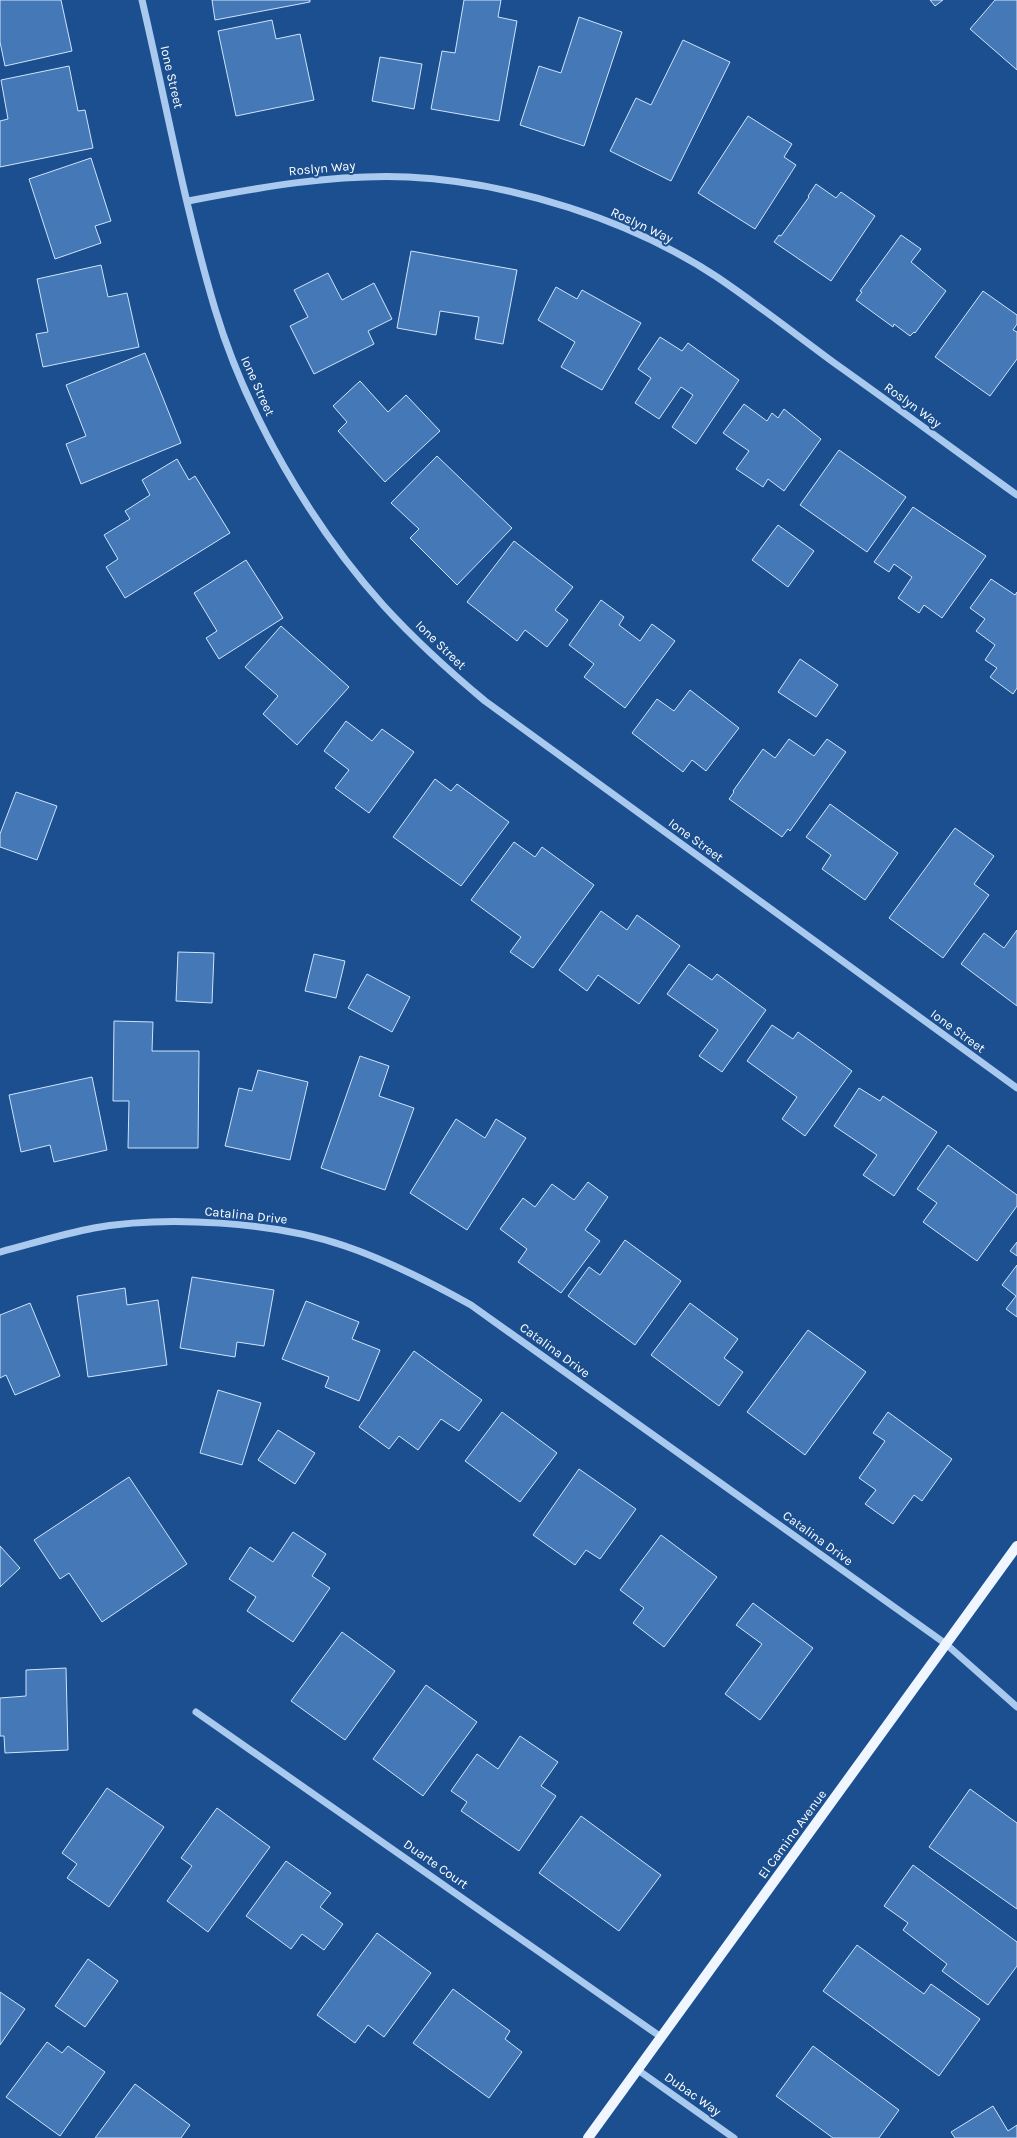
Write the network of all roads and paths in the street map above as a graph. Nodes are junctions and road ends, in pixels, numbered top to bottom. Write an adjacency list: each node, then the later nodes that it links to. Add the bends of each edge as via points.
1 (142, 0): 2 (street, Ione Street)
2 (188, 201): 3 (street, Roslyn Way, via 278,184 343,177 408,177 474,184 537,198 599,218 659,244 716,276); 4 (street, Ione Street, via 215,310 245,390 283,466 329,537 382,604 442,665 485,701)
3 (1017, 495)
4 (1017, 1088)
5 (0, 1252): 7 (street, Catalina Drive, via 94,1228 150,1222 206,1222 289,1232 344,1246 422,1277 471,1305)
6 (1017, 1546): 7 (main road, El Camino Avenue)
7 (946, 1644): 8 (street, Catalina Drive); 10 (main road, El Camino Avenue)
8 (1017, 1707)
9 (196, 1712): 10 (street, Duarte Court)
10 (662, 2037): 11 (main road, El Camino Avenue)
11 (638, 2070): 12 (main road, El Camino Avenue); 13 (street, Dubac Way)
12 (588, 2138)
13 (734, 2138)

